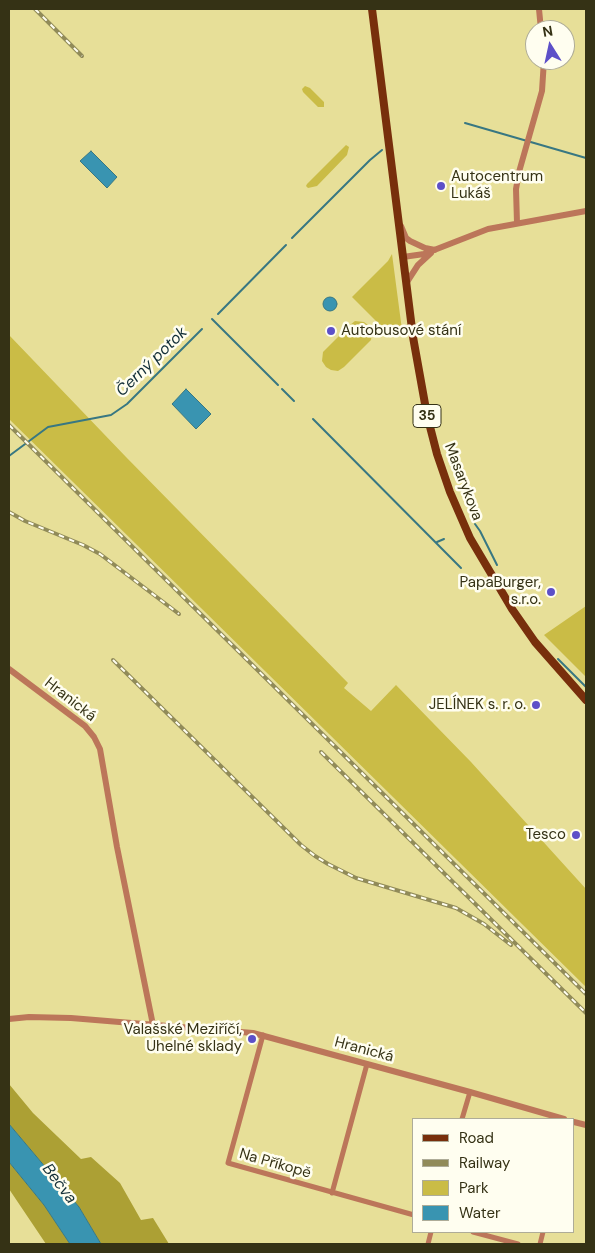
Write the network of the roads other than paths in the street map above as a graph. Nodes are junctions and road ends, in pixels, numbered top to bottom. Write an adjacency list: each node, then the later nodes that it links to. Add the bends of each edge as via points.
1 (372, 9): 5 (main road, 35)
2 (543, 70): 4 (street, via 542,91 516,188)
3 (586, 211): 4 (street)
4 (517, 223): 6 (street, via 471,235)
5 (400, 224): 6 (street, via 410,241); 7 (main road, 35)
6 (436, 250): 7 (street); 8 (street, via 418,265)
7 (403, 257): 8 (main road, Masarykova / 35)
8 (406, 282): 10 (main road, Masarykova / 35, via 427,415 450,492 470,538 512,609 535,642)
9 (9, 669): 12 (street, Hranická, via 85,726 100,749)
10 (586, 699)
11 (9, 1019): 12 (street, Hranická, via 29,1016)
12 (153, 1025): 13 (street, Hranická)
13 (263, 1035): 14 (street, Hranická); 18 (street, Na Příkopě, via 228,1163)
14 (367, 1064): 15 (street, Hranická); 18 (street)
15 (470, 1092): 16 (street); 17 (street, Hranická)
16 (462, 1118)
17 (561, 1118)
18 (332, 1193): 19 (street, Na Příkopě)
19 (412, 1214)
20 (477, 1233): 21 (street)
21 (518, 1244)

